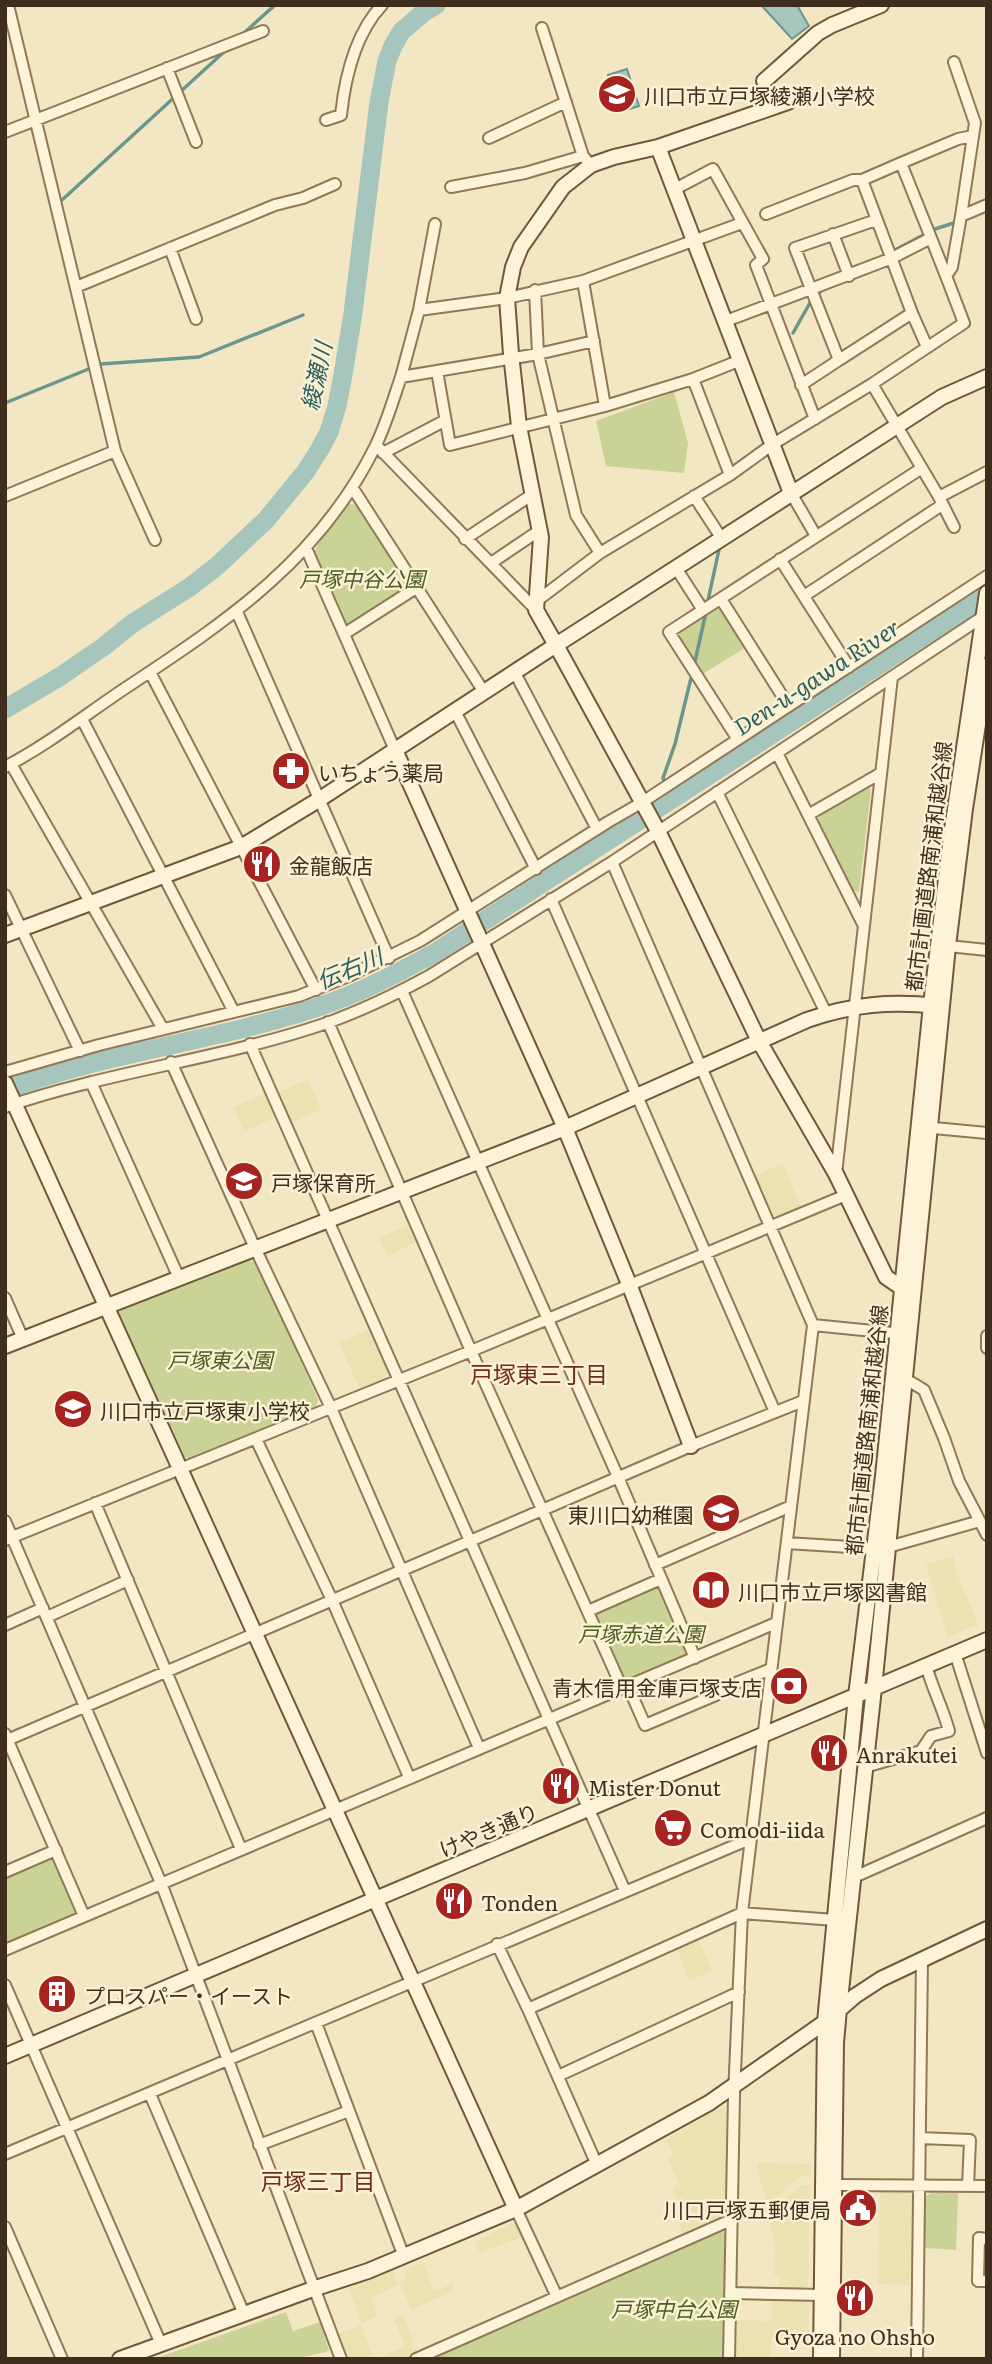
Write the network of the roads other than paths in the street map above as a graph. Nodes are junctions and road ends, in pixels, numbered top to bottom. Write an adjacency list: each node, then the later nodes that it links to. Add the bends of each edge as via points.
1 (8, 5): 11 (street)
2 (382, 5): 12 (street, via 359,38 343,91 341,115)
3 (881, 5): 8 (street, via 818,33)
4 (542, 28): 9 (street)
5 (263, 31): 7 (street)
6 (954, 62): 14 (street, via 975,123)
7 (167, 68): 11 (street); 16 (street)
8 (764, 81)
9 (566, 102): 15 (street); 18 (street)
10 (788, 102): 17 (street)
11 (35, 119): 13 (street); 38 (street)
12 (326, 120)
13 (5, 132)
14 (973, 136): 19 (street); 26 (street)
15 (489, 138)
16 (197, 142)
17 (658, 148): 18 (street); 23 (street)
18 (587, 161): 22 (street); 41 (street, via 521,247)
19 (901, 163): 20 (street); 31 (street)
20 (862, 180): 25 (street); 27 (street)
21 (335, 184): 33 (street)
22 (451, 187)
23 (675, 189): 28 (street, via 713,169); 32 (street)
24 (987, 205): 26 (street)
25 (766, 214)
26 (961, 216): 36 (street, via 952,267)
27 (876, 220): 30 (street); 34 (street)
28 (742, 223): 32 (street); 42 (street, via 763,259 756,265)
29 (435, 224): 43 (street)
30 (833, 234): 35 (street); 39 (street, via 795,248)
31 (931, 239): 34 (street); 36 (street)
32 (695, 240): 37 (street); 46 (street)
33 (170, 248): 38 (street); 45 (street)
34 (892, 258): 35 (street); 44 (street)
35 (849, 276): 39 (street)
36 (946, 276): 48 (street, via 964,323)
37 (583, 281): 40 (street); 47 (street)
38 (76, 287): 67 (street)
39 (811, 289): 42 (street); 52 (street)
40 (535, 290): 41 (street); 49 (street)
41 (507, 298): 43 (street); 50 (street)
42 (771, 305): 46 (street); 58 (street)
43 (419, 310): 54 (street)
44 (912, 313): 48 (street); 52 (street)
45 (196, 319)
46 (726, 321): 51 (street)
47 (594, 341): 49 (street); 59 (street)
48 (927, 347): 57 (street)
49 (538, 354): 50 (street); 60 (street)
50 (512, 358): 53 (street); 63 (street)
51 (741, 360): 56 (street); 65 (street)
52 (839, 360): 58 (street)
53 (437, 371): 54 (street); 62 (street)
54 (401, 377): 66 (street)
55 (987, 377): 64 (street, via 942,397)
56 (693, 379): 59 (street); 70 (street)
57 (872, 384): 61 (street); 64 (street)
58 (802, 385): 61 (street)
59 (605, 407): 60 (street)
60 (554, 419): 63 (street); 84 (street, via 576,515)
61 (815, 419): 65 (street)
62 (444, 421): 63 (street, via 450,445); 66 (street)
63 (519, 426): 73 (street)
64 (898, 427): 68 (street); 72 (street)
65 (773, 444): 70 (street); 72 (street)
66 (379, 449): 71 (street); 81 (street)
67 (115, 451): 74 (street); 82 (street)
68 (922, 468): 76 (street); 79 (street)
69 (987, 471): 76 (street)
70 (730, 475): 75 (street)
71 (352, 487): 83 (street); 89 (street)
72 (792, 493): 79 (street); 80 (street)
73 (533, 494): 78 (street); 81 (street)
74 (5, 496)
75 (694, 496): 80 (street); 84 (street)
76 (940, 501): 77 (street); 90 (street)
77 (954, 527)
78 (540, 530): 86 (street); 92 (street)
79 (816, 536): 85 (street)
80 (722, 538): 87 (street)
81 (465, 539): 86 (street)
82 (155, 540)
83 (306, 548): 95 (street); 96 (street)
84 (600, 553): 92 (street)
85 (780, 559): 90 (street); 91 (street)
86 (491, 563): 92 (street)
87 (677, 568): 94 (street); 97 (street)
88 (987, 576): 99 (street)
89 (416, 588): 96 (street); 103 (street)
90 (804, 596): 99 (street)
91 (721, 599): 94 (street); 104 (street)
92 (537, 605): 97 (street)
93 (985, 608): 102 (street); 136 (street, 都市計画道路南浦和越谷線, via 951,836)
94 (703, 610): 107 (street, via 669,632)
95 (237, 612): 100 (street); 113 (street)
96 (344, 634): 108 (street)
97 (556, 645): 101 (street); 114 (street)
98 (987, 666): 130 (street, 都市計画道路南浦和越谷線)
99 (849, 667): 104 (street)
100 (150, 672): 106 (street); 118 (street)
101 (515, 673): 103 (street); 116 (street)
102 (892, 677): 109 (street); 111 (street)
103 (484, 692): 105 (street)
104 (788, 705): 107 (street)
105 (455, 711): 108 (street); 120 (street)
106 (82, 719): 110 (street); 121 (street)
107 (737, 738): 114 (street)
108 (396, 750): 113 (street); 125 (street)
109 (777, 753): 112 (street); 115 (street)
110 (8, 765): 124 (street)
111 (881, 773): 115 (street); 126 (street)
112 (717, 792): 117 (street); 138 (street)
113 (320, 799): 118 (street); 132 (street)
114 (641, 803): 116 (street); 117 (street)
115 (808, 815): 126 (street)
116 (597, 829): 120 (street)
117 (658, 831): 119 (street); 141 (street)
118 (241, 847): 121 (street); 133 (street)
119 (612, 862): 123 (street); 145 (street)
120 (536, 869): 125 (street)
121 (164, 877): 124 (street); 137 (street)
122 (5, 895): 127 (street)
123 (551, 899): 129 (street); 149 (street)
124 (91, 903): 127 (street); 140 (street)
125 (470, 914): 129 (street); 132 (street)
126 (863, 924): 135 (street)
127 (20, 929): 128 (street); 143 (street)
128 (5, 934)
129 (482, 940): 134 (street); 152 (street)
130 (948, 946): 131 (street); 136 (street, 都市計画道路南浦和越谷線)
131 (987, 950)
132 (389, 958): 133 (street)
133 (316, 990): 137 (street)
134 (402, 991): 139 (street); 154 (street)
135 (854, 1006): 136 (street); 138 (street); 155 (street)
136 (937, 1006): 151 (street, 都市計画道路南浦和越谷線)
137 (234, 1012): 140 (street)
138 (826, 1013): 141 (street)
139 (328, 1022): 142 (street); 156 (street)
140 (163, 1029): 143 (street)
141 (759, 1041): 145 (street); 155 (street)
142 (250, 1044): 144 (street); 158 (street)
143 (80, 1051): 146 (street)
144 (171, 1062): 147 (street); 160 (street)
145 (701, 1067): 149 (street); 159 (street)
146 (5, 1072)
147 (91, 1082): 150 (street); 162 (street)
148 (5, 1083): 150 (street)
149 (637, 1096): 152 (street); 161 (street)
150 (11, 1103): 166 (street)
151 (925, 1127): 153 (street); 164 (street, 都市計画道路南浦和越谷線); 169 (street, 都市計画道路南浦和越谷線)
152 (565, 1128): 154 (street); 163 (street)
153 (987, 1133)
154 (478, 1162): 156 (street); 167 (street)
155 (836, 1174): 157 (street)
156 (402, 1192): 158 (street); 174 (street)
157 (846, 1195): 159 (street); 164 (street, via 886,1277)
158 (327, 1221): 160 (street); 176 (street)
159 (770, 1225): 161 (street); 168 (street)
160 (255, 1248): 162 (street); 178 (street)
161 (705, 1252): 163 (street); 179 (street)
162 (179, 1278): 166 (street)
163 (629, 1284): 167 (street); 181 (street)
164 (902, 1288): 169 (street, 都市計画道路南浦和越谷線)
165 (5, 1298): 171 (street)
166 (107, 1307): 171 (street); 182 (street)
167 (548, 1318): 174 (street); 183 (street)
168 (813, 1325): 169 (street); 177 (street)
169 (904, 1334): 175 (street, 都市計画道路南浦和越谷線); 193 (street, 都市計画道路南浦和越谷線)
170 (987, 1336): 173 (street)
171 (23, 1339): 172 (street)
172 (5, 1346)
173 (987, 1348)
174 (471, 1351): 176 (street); 186 (street)
175 (904, 1378): 188 (street, via 924,1390 959,1481); 193 (street, 都市計画道路南浦和越谷線)
176 (398, 1381): 178 (street); 191 (street)
177 (803, 1401): 179 (street); 185 (street)
178 (331, 1408): 180 (street); 195 (street)
179 (775, 1412): 181 (street)
180 (256, 1439): 182 (street); 198 (street)
181 (691, 1446): 183 (street)
182 (180, 1469): 184 (street); 203 (street)
183 (618, 1477): 186 (street); 194 (street)
184 (95, 1503): 190 (street); 197 (street)
185 (791, 1506): 192 (street); 194 (street)
186 (543, 1509): 191 (street); 199 (street)
187 (5, 1521): 190 (street)
188 (980, 1521): 189 (street); 193 (street)
189 (987, 1535)
190 (9, 1538): 200 (street)
191 (470, 1541): 195 (street); 214 (street)
192 (787, 1543): 193 (street); 201 (street)
193 (881, 1548): 211 (street, 都市計画道路南浦和越谷線); 212 (street, 都市計画道路南浦和越谷線)
194 (655, 1565): 196 (street)
195 (401, 1570): 198 (street); 217 (street)
196 (662, 1579): 199 (street); 206 (street)
197 (128, 1580): 200 (street); 209 (street)
198 (332, 1600): 203 (street); 220 (street)
199 (588, 1611): 210 (street)
200 (45, 1613): 202 (street); 213 (street)
201 (776, 1623): 206 (street); 208 (street)
202 (5, 1625)
203 (254, 1633): 209 (street); 221 (street)
204 (987, 1640): 205 (street, けやき通り)
205 (956, 1653): 207 (street, けやき通り); 218 (street)
206 (695, 1658): 210 (street)
207 (926, 1665): 211 (street, けやき通り); 219 (street, via 949,1731 931,1736 921,1751)
208 (771, 1669): 210 (street, via 645,1725); 215 (street)
209 (167, 1671): 213 (street); 225 (street)
210 (625, 1687): 214 (street)
211 (874, 1688): 212 (street, けやき通り); 219 (street, 都市計画道路南浦和越谷線)
212 (856, 1696): 215 (street, けやき通り); 234 (street, 都市計画道路南浦和越谷線)
213 (85, 1706): 216 (street); 229 (street)
214 (548, 1719): 217 (street); 222 (street)
215 (764, 1735): 222 (street, けやき通り); 224 (street)
216 (6, 1738): 226 (street)
217 (479, 1748): 220 (street)
218 (987, 1753)
219 (865, 1767): 228 (street, 都市計画道路南浦和越谷線)
220 (409, 1777): 221 (street)
221 (335, 1809): 225 (street); 231 (street)
222 (588, 1810): 230 (street); 231 (street, けやき通り)
223 (987, 1818): 228 (street)
224 (750, 1839): 230 (street); 232 (street)
225 (242, 1849): 229 (street)
226 (56, 1850): 227 (street); 233 (street)
227 (5, 1872)
228 (852, 1878): 244 (street, 都市計画道路南浦和越谷線)
229 (161, 1883): 233 (street); 239 (street)
230 (625, 1891): 236 (street)
231 (375, 1900): 239 (street, けやき通り); 240 (street)
232 (742, 1913): 234 (street); 242 (street); 243 (street)
233 (84, 1916): 237 (street)
234 (835, 1920): 245 (street, 都市計画道路南浦和越谷線)
235 (987, 1929): 238 (street)
236 (496, 1944): 240 (street); 243 (street)
237 (5, 1950)
238 (922, 1959): 244 (street, via 881,1979); 255 (street)
239 (196, 1976): 247 (street, けやき通り); 249 (street)
240 (412, 1981): 246 (street); 263 (street)
241 (5, 1984): 247 (street)
242 (739, 1992): 250 (street); 251 (street)
243 (528, 2009): 250 (street)
244 (839, 2009): 245 (street); 259 (street, 都市計画道路南浦和越谷線)
245 (825, 2022): 251 (street); 271 (street, 都市計画道路南浦和越谷線)
246 (316, 2023): 249 (street); 253 (street)
247 (31, 2045): 248 (street, けやき通り); 254 (street)
248 (5, 2056)
249 (228, 2060): 252 (street); 256 (street)
250 (558, 2076): 258 (street)
251 (735, 2085): 258 (street); 264 (street)
252 (150, 2094): 254 (street); 273 (street)
253 (349, 2111): 256 (street); 267 (street)
254 (67, 2128): 257 (street); 274 (street)
255 (920, 2138): 260 (street, via 970,2140); 262 (street)
256 (259, 2145): 269 (street)
257 (5, 2154)
258 (597, 2165): 263 (street)
259 (835, 2185): 262 (street); 281 (street, 都市計画道路南浦和越谷線)
260 (968, 2186): 261 (street); 262 (street)
261 (987, 2186)
262 (919, 2187): 282 (street)
263 (516, 2209): 267 (street); 272 (street)
264 (732, 2220): 270 (street); 272 (street)
265 (5, 2227): 275 (street)
266 (987, 2239): 268 (street, via 979,2238 978,2281)
267 (404, 2257): 269 (street)
268 (987, 2281)
269 (313, 2289): 273 (street); 277 (street)
270 (730, 2293): 271 (street); 279 (street)
271 (822, 2295): 280 (street, 都市計画道路南浦和越谷線)
272 (557, 2297): 278 (street)
273 (244, 2314): 274 (street)
274 (161, 2344): 276 (street)
275 (62, 2359)
276 (120, 2359)
277 (341, 2359)
278 (416, 2359)
279 (729, 2359)
280 (821, 2359)
281 (832, 2359)
282 (917, 2359)

